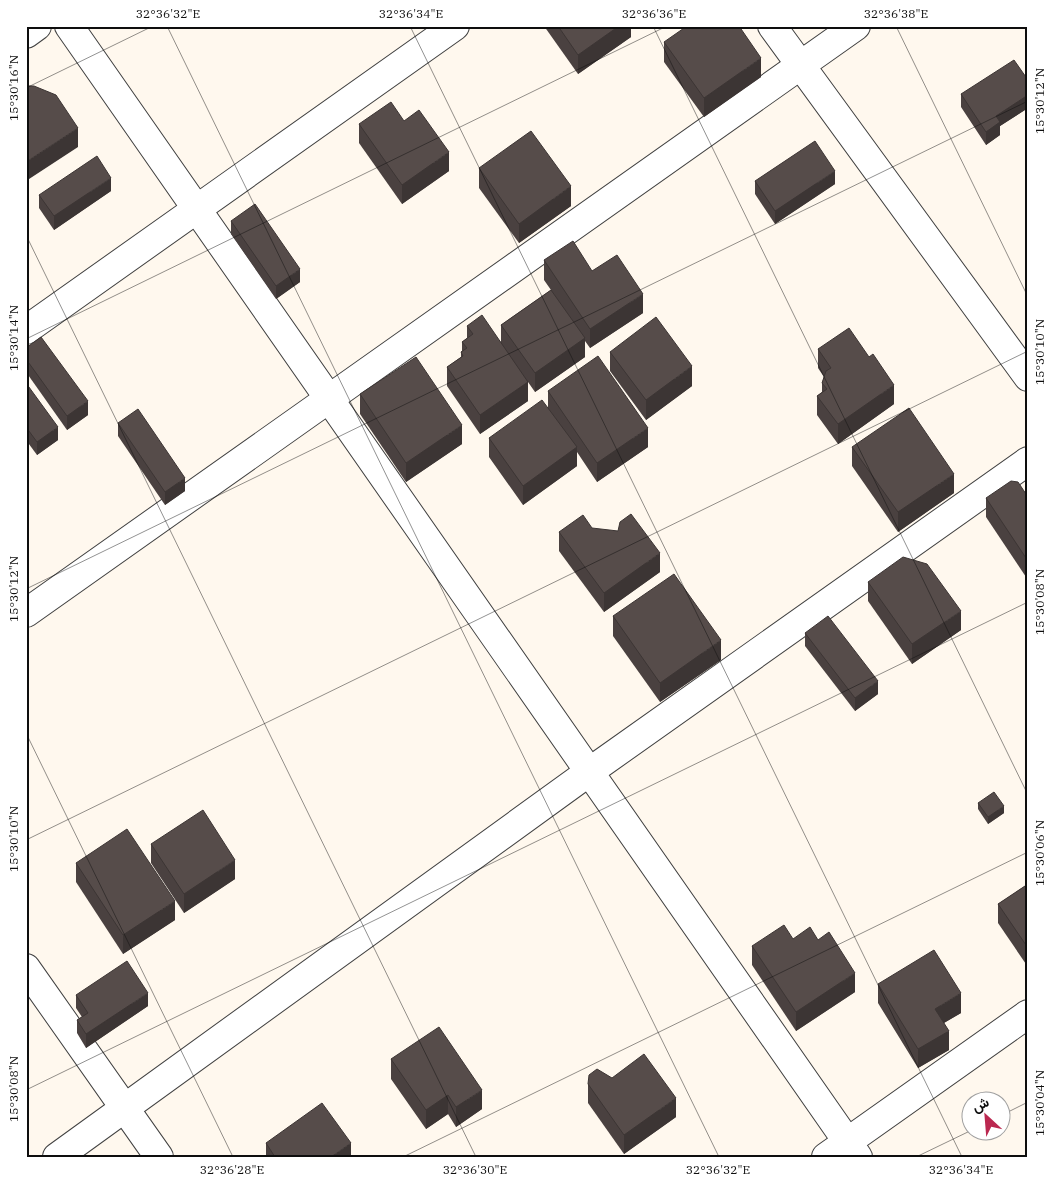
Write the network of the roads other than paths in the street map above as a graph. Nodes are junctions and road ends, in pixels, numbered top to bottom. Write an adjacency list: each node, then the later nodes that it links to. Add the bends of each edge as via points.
1 (36, 26): 6 (street)
2 (69, 26): 8 (street)
3 (455, 26): 8 (street)
4 (772, 26): 7 (street)
5 (856, 26): 7 (street)
6 (26, 34)
7 (800, 66): 10 (street); 11 (street)
8 (197, 209): 9 (street); 11 (street)
9 (26, 330)
10 (1028, 377)
11 (330, 399): 13 (street); 14 (street)
12 (1028, 461): 14 (street)
13 (26, 614)
14 (590, 772): 17 (street); 18 (street)
15 (26, 968): 17 (street)
16 (1028, 1014): 18 (street)
17 (125, 1108): 19 (street); 20 (street)
18 (844, 1152)
19 (57, 1157)
20 (159, 1157)

